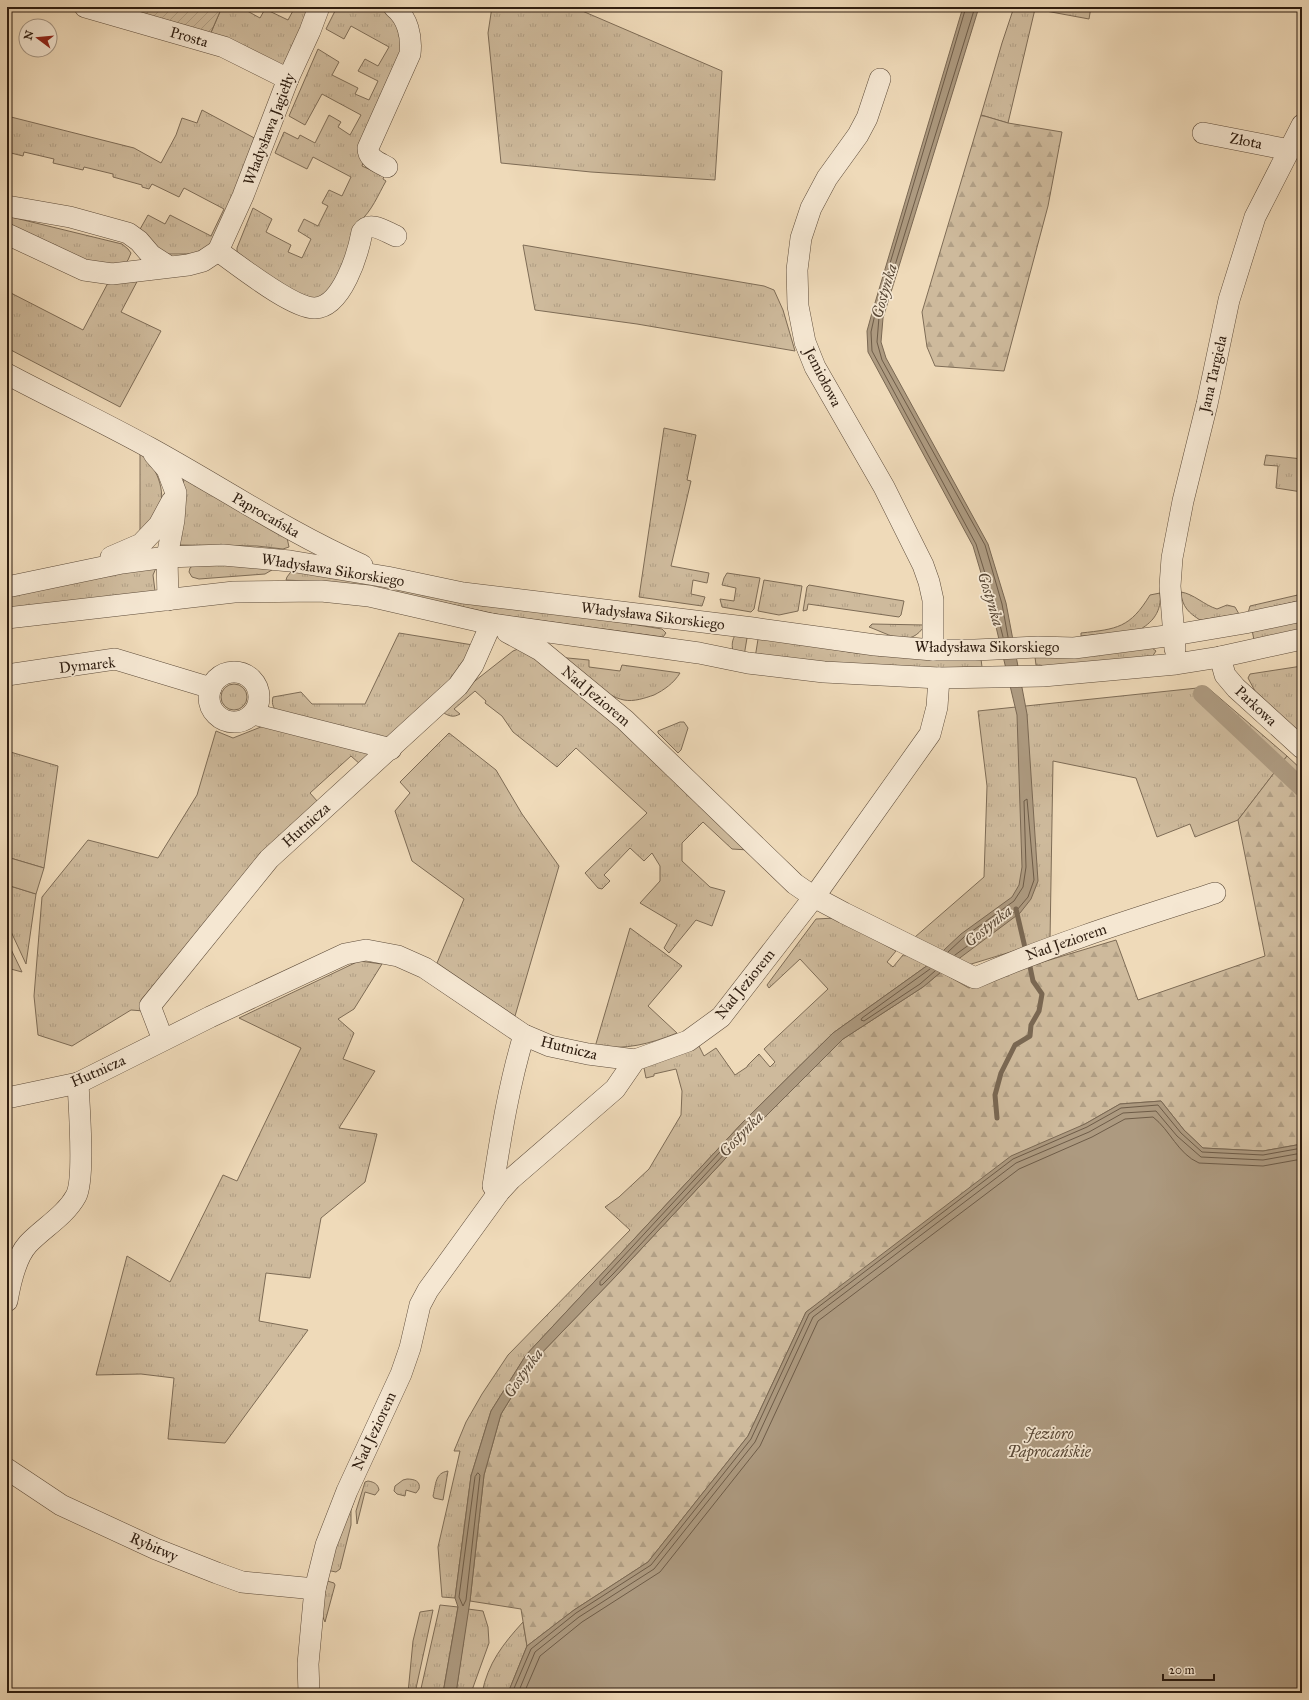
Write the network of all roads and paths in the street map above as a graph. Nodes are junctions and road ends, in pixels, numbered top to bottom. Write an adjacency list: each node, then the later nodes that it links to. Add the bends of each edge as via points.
1 (85, 7): 4 (street, Prosta, via 224,47)
2 (319, 7): 4 (street, Władysława Jagiełły)
3 (394, 7): 9 (street, via 402,15 408,28 410,54 368,148 371,158)
4 (288, 79): 13 (street, Władysława Jagiełły, via 243,196)
5 (880, 79): 31 (street, Jemiołowa, via 867,118 858,135 826,178 811,208 801,238 797,270 798,306 805,342 815,367 884,487 923,565 933,600)
6 (1302, 125): 8 (street, Jana Targiela)
7 (1203, 133): 8 (street, Złota)
8 (1290, 150): 29 (street, Jana Targiela, via 1255,217 1229,300 1172,558 1170,586)
9 (387, 167)
10 (7, 206): 14 (street, via 70,217 128,233 151,255)
11 (7, 234): 14 (street, via 84,270 112,274)
12 (396, 236): 13 (street, via 372,226 365,228 342,287 331,302 318,308 307,307 278,293)
13 (218, 251): 14 (street, via 203,261)
14 (168, 266)
15 (7, 374): 16 (street, Paprocańska)
16 (148, 447): 17 (street, Paprocańska, via 167,469); 18 (street, Paprocańska)
17 (176, 493): 19 (street, Paprocańska); 21 (street, via 159,525 141,544)
18 (290, 528): 20 (street, via 295,544); 22 (street, Paprocańska, via 326,549)
19 (167, 557): 20 (street, Władysława Sikorskiego, via 223,555); 21 (street, Władysława Sikorskiego); 25 (street, Paprocańska)
20 (290, 561): 22 (street, Władysława Sikorskiego); 24 (street, via 289,565 275,577)
21 (76, 572): 23 (street, Władysława Sikorskiego)
22 (387, 577): 31 (street, Władysława Sikorskiego, via 463,593 875,645)
23 (7, 587)
24 (234, 592): 25 (street, Władysława Sikorskiego); 28 (street, Władysława Sikorskiego, via 322,591 369,596)
25 (168, 600): 27 (street, Władysława Sikorskiego)
26 (1302, 611): 29 (street, Władysława Sikorskiego)
27 (7, 618)
28 (491, 624): 35 (street, Władysława Sikorskiego, via 699,653 748,664 824,672); 39 (street, Hutnicza, via 473,665 458,686); 41 (street, Nad Jeziorem, via 529,642 584,685 625,720 795,884)
29 (1174, 635): 31 (street, Władysława Sikorskiego, via 1074,648); 33 (street, Jana Targiela)
30 (1302, 639): 32 (street, Władysława Sikorskiego)
31 (933, 650)
32 (1220, 657): 33 (street, Władysława Sikorskiego); 38 (street, Parkowa, via 1225,676)
33 (1176, 664): 35 (street, Władysława Sikorskiego, via 1043,676)
34 (7, 675): 36 (street, Dymarek, via 115,659)
35 (939, 678): 41 (street, Nad Jeziorem, via 937,707 930,734)
36 (211, 688): 37 (street, via 209,698 217,715 235,722); 37 (street, via 220,677 233,672 243,673 257,686 258,705)
37 (253, 714): 39 (street)
38 (1302, 748)
39 (391, 749): 43 (street, Hutnicza, via 269,859 150,1006)
40 (1215, 893): 41 (street, Nad Jeziorem, via 1084,935 974,978)
41 (814, 896): 44 (street, Nad Jeziorem, via 721,1017 688,1041)
42 (524, 1034): 43 (street, Hutnicza, via 425,968 398,956 366,950 345,954); 44 (street, Hutnicza, via 550,1046); 47 (street, via 502,1126 493,1186)
43 (163, 1040): 45 (street, Hutnicza)
44 (635, 1060): 47 (street, Nad Jeziorem, via 614,1089 511,1178)
45 (78, 1083): 46 (street, Hutnicza); 48 (street, via 81,1176 76,1195 68,1208 27,1245 11,1277)
46 (7, 1098)
47 (499, 1192): 50 (street, Nad Jeziorem, via 428,1290 420,1305 401,1374 344,1497 326,1545)
48 (7, 1301)
49 (7, 1469): 50 (street, Rybitwy, via 61,1505 156,1549 217,1573 242,1582)
50 (315, 1589): 51 (street, Nad Jeziorem, via 308,1664)
51 (309, 1693)

